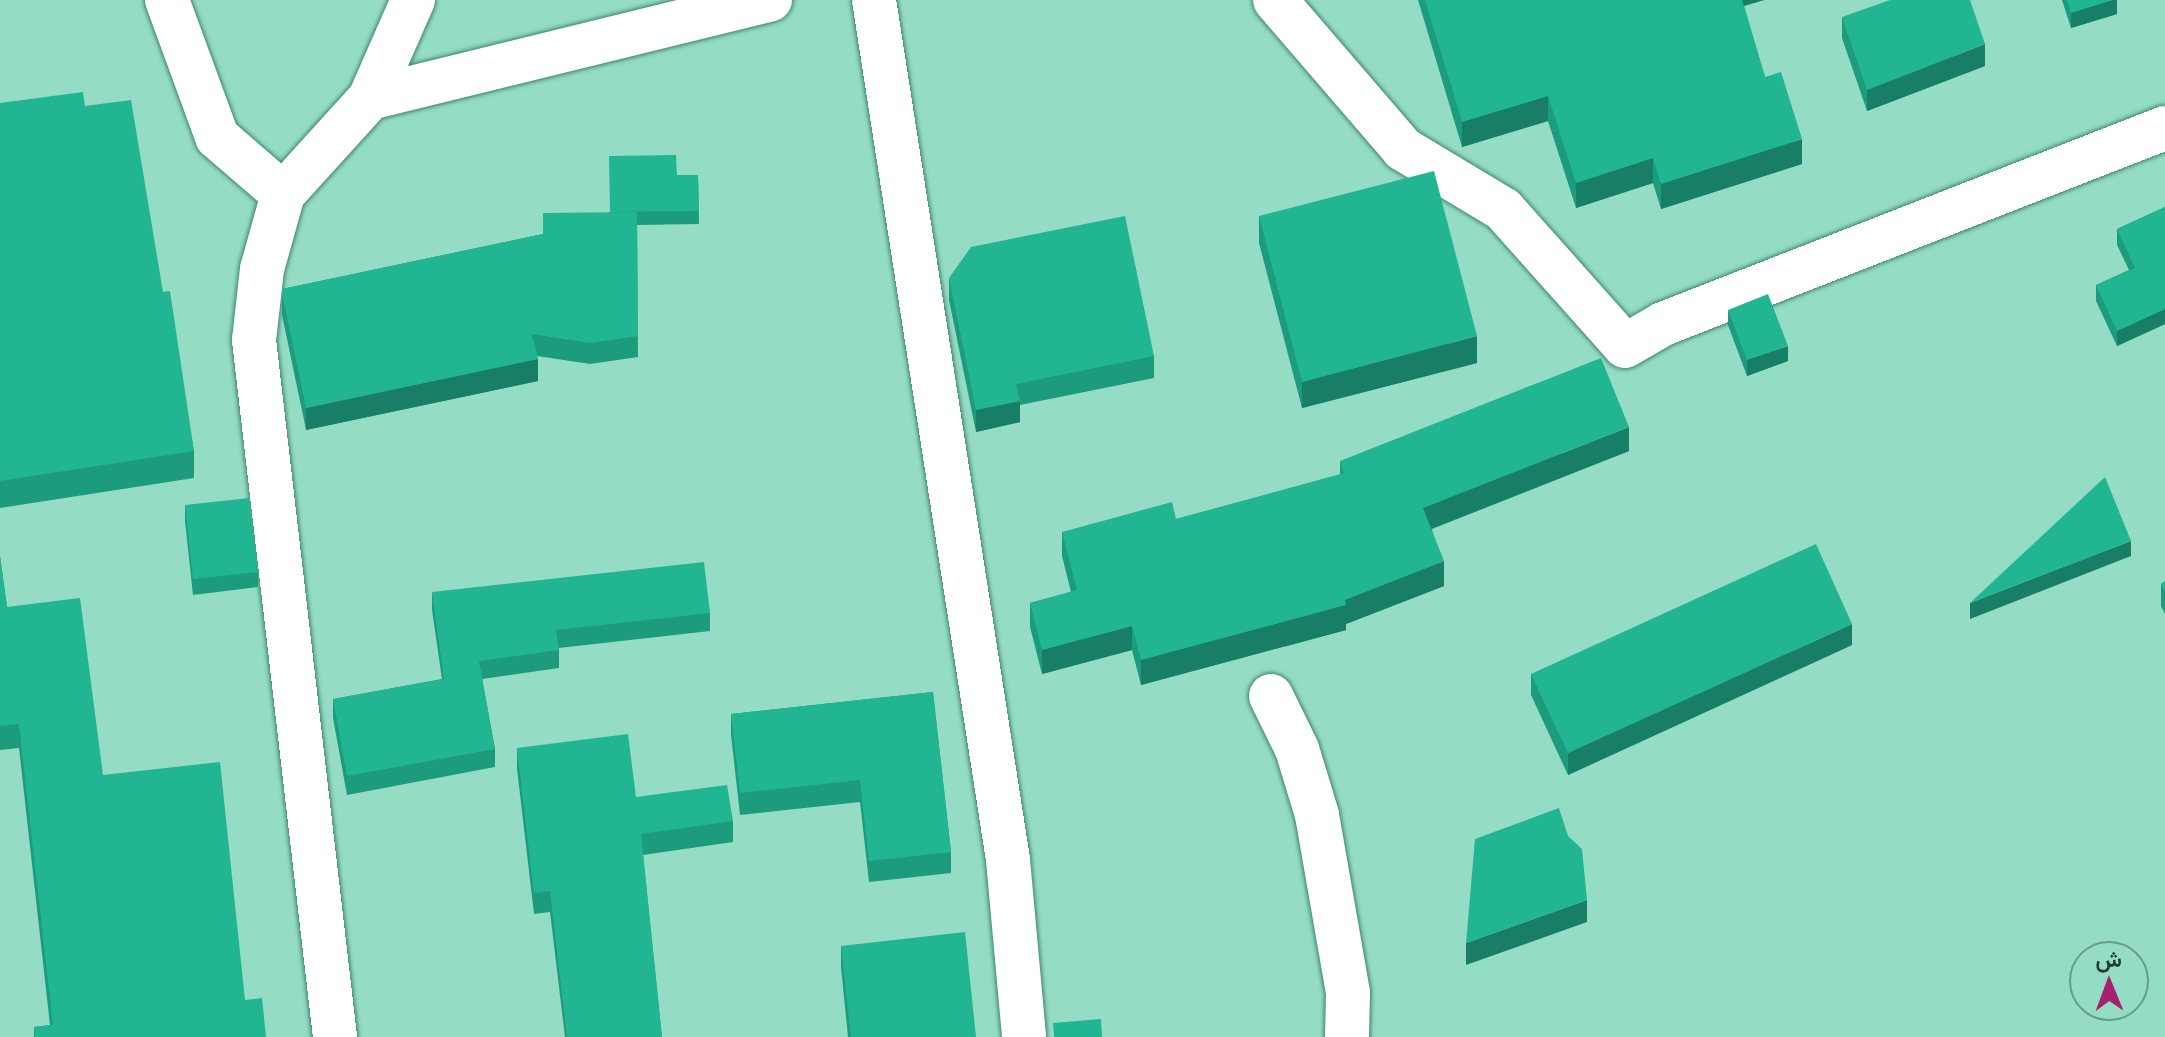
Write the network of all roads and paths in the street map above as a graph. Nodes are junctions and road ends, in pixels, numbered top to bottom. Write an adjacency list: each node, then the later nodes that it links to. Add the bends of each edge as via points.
1 (167, 0): 8 (street, via 217,137)
2 (413, 0): 6 (street)
3 (770, 0): 6 (street)
4 (874, 0): 11 (street, via 1008,860)
5 (1275, 0): 7 (street, via 1403,149 1503,209 1625,346 1663,324)
6 (370, 98): 8 (street)
7 (2165, 128)
8 (283, 194): 10 (street, via 262,269 254,340)
9 (1271, 696): 12 (street, via 1297,749 1317,815 1348,993)
10 (335, 1037)
11 (1024, 1037)
12 (1347, 1037)

